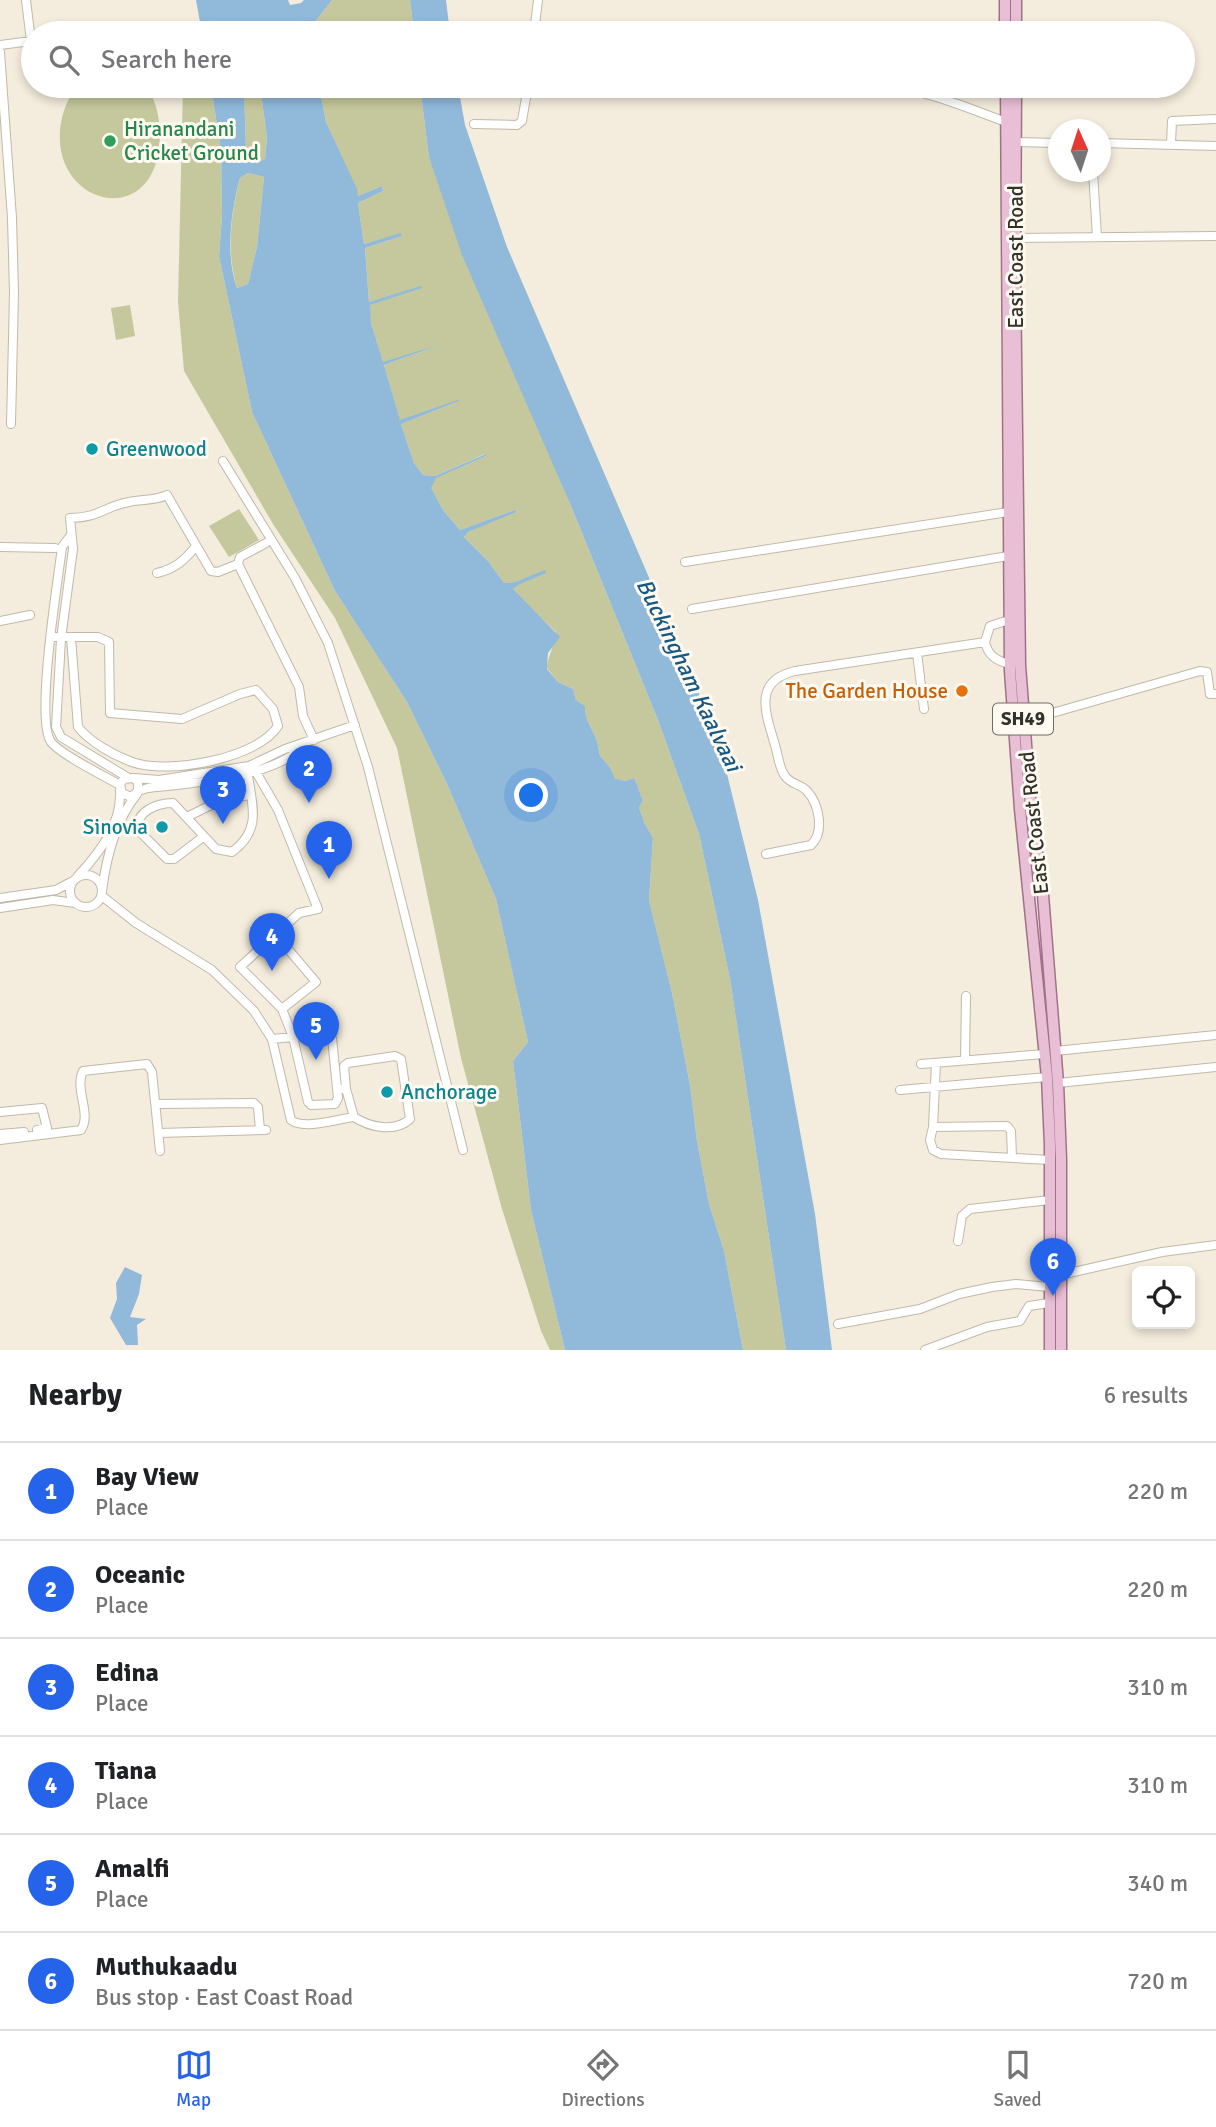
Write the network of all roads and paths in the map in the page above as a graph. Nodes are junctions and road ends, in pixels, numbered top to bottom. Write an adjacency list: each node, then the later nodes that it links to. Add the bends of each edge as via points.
1 (26, 0): 5 (street)
2 (538, 0): 6 (street)
3 (1004, 0): 7 (main road)
4 (1016, 0): 8 (main road)
5 (28, 21)
6 (535, 21)
7 (1005, 21)
8 (1016, 21)
9 (21, 42): 10 (street)
10 (0, 45)
11 (0, 52): 26 (street)
12 (526, 98): 18 (street, via 523,121 517,125)
13 (942, 98): 17 (street)
14 (1006, 98): 17 (main road, East Coast Road / SH49)
15 (1016, 98): 19 (main road, East Coast Road / SH49)
16 (1216, 119): 22 (street, via 1172,121)
17 (1006, 122): 34 (main road, East Coast Road / SH49)
18 (474, 124)
19 (1016, 142): 20 (street); 29 (main road, East Coast Road / SH49)
20 (1048, 143)
21 (1111, 143): 22 (street)
22 (1171, 144): 23 (street)
23 (1216, 146)
24 (1094, 182): 28 (street)
25 (0, 218): 26 (street)
26 (12, 218): 31 (street)
27 (1216, 236): 28 (street)
28 (1097, 237): 29 (street)
29 (1015, 238): 54 (main road, East Coast Road / SH49)
30 (0, 401): 31 (street)
31 (11, 401): 32 (street)
32 (11, 424)
33 (223, 461): 55 (street, via 328,643)
34 (1007, 512): 39 (main road, East Coast Road / SH49); 40 (street)
35 (266, 542): 41 (street, via 240,557)
36 (196, 546): 41 (street, via 211,571); 42 (street, via 178,565); 47 (street, via 167,495 70,518 71,535 62,547)
37 (0, 547): 38 (street)
38 (55, 548)
39 (1008, 556): 43 (street); 45 (main road, East Coast Road / SH49)
40 (685, 562)
41 (237, 565): 56 (street, via 299,687)
42 (157, 573)
43 (692, 610)
44 (30, 615): 46 (street)
45 (1009, 620): 49 (street, via 990,626); 51 (main road, East Coast Road / SH49)
46 (0, 621)
47 (56, 638): 48 (street); 57 (street, via 57,733); 58 (street, via 46,701 47,734 58,748)
48 (71, 638): 48 (street, via 78,727 85,736 132,762 154,767 185,765 247,752 278,726 273,709 256,690 182,719 110,713 109,642 98,637)
49 (985, 642): 50 (street); 51 (street, via 990,656)
50 (917, 653): 53 (street); 66 (street, via 794,671 770,682 766,714 782,772 813,800 820,831 811,845)
51 (1010, 664): 78 (main road, East Coast Road / SH49, via 1020,809)
52 (1216, 694): 54 (street, via 1210,694 1207,673 1200,671)
53 (924, 709)
54 (1024, 721): 78 (main road, East Coast Road / SH49, via 1042,895)
55 (355, 725): 56 (street); 95 (street)
56 (311, 742): 59 (street)
57 (101, 761): 58 (street); 60 (street)
58 (94, 769): 61 (street)
59 (250, 771): 60 (street, via 159,780); 62 (street); 63 (street); 72 (street, via 278,810 318,909 299,913)
60 (130, 778): 61 (street); 62 (street, via 139,785)
61 (120, 788): 62 (street, via 128,796); 67 (street, via 114,824)
62 (138, 792): 68 (street, via 115,839)
63 (250, 795): 64 (street, via 223,799); 65 (street, via 254,821 244,843 232,852 223,852)
64 (187, 817): 65 (street); 65 (street, via 176,804 159,804 141,815 138,830 167,859 174,859)
65 (203, 837)
66 (766, 854)
67 (76, 878): 68 (street, via 95,877); 69 (street, via 56,890); 70 (street, via 70,891)
68 (102, 894): 70 (street, via 90,906); 77 (street, via 136,923 212,970 254,1011)
69 (0, 898)
70 (78, 905): 71 (street, via 56,900)
71 (0, 908)
72 (276, 935): 74 (street, via 316,982); 74 (street, via 240,967)
73 (966, 996): 79 (street)
74 (282, 1009): 76 (street)
75 (1216, 1035): 78 (street)
76 (293, 1037): 77 (street); 86 (street, via 330,1034); 86 (street, via 309,1104 335,1104)
77 (272, 1040): 90 (street, via 291,1120 303,1125)
78 (1050, 1052): 79 (street); 83 (main road, East Coast Road / SH49); 84 (main road, East Coast Road / SH49)
79 (965, 1060): 80 (street)
80 (936, 1063): 81 (street); 85 (street)
81 (921, 1064)
82 (1216, 1067): 84 (street)
83 (1046, 1077): 85 (street); 98 (main road, East Coast Road / SH49)
84 (1058, 1083): 102 (main road, East Coast Road / SH49, via 1061,1160)
85 (935, 1086): 87 (street); 91 (street)
86 (342, 1089): 90 (street); 90 (street, via 348,1063 401,1059 407,1123 381,1127)
87 (900, 1090)
88 (156, 1104): 92 (street); 92 (street, via 254,1103 263,1130); 94 (street, via 147,1064 83,1071 79,1082 85,1123 81,1130)
89 (0, 1112): 93 (street, via 42,1108 47,1128)
90 (354, 1117)
91 (933, 1127): 97 (street, via 930,1146 937,1153); 97 (street, via 1007,1126)
92 (159, 1133): 96 (street)
93 (0, 1134)
94 (0, 1140)
95 (463, 1150)
96 (160, 1151)
97 (1012, 1158): 98 (street)
98 (1050, 1160): 99 (main road, East Coast Road / SH49)
99 (1051, 1200): 100 (street, via 970,1209 962,1216); 102 (main road, East Coast Road / SH49)
100 (958, 1241)
101 (1216, 1245): 102 (street, via 1162,1252)
102 (1053, 1280): 103 (main road, East Coast Road / SH49); 104 (street, via 992,1287 920,1309); 107 (main road, East Coast Road / SH49)
103 (1049, 1303): 105 (street, via 1029,1306 1020,1321); 106 (main road, East Coast Road / SH49)
104 (838, 1324)
105 (925, 1350)
106 (1050, 1350)
107 (1061, 1350)

